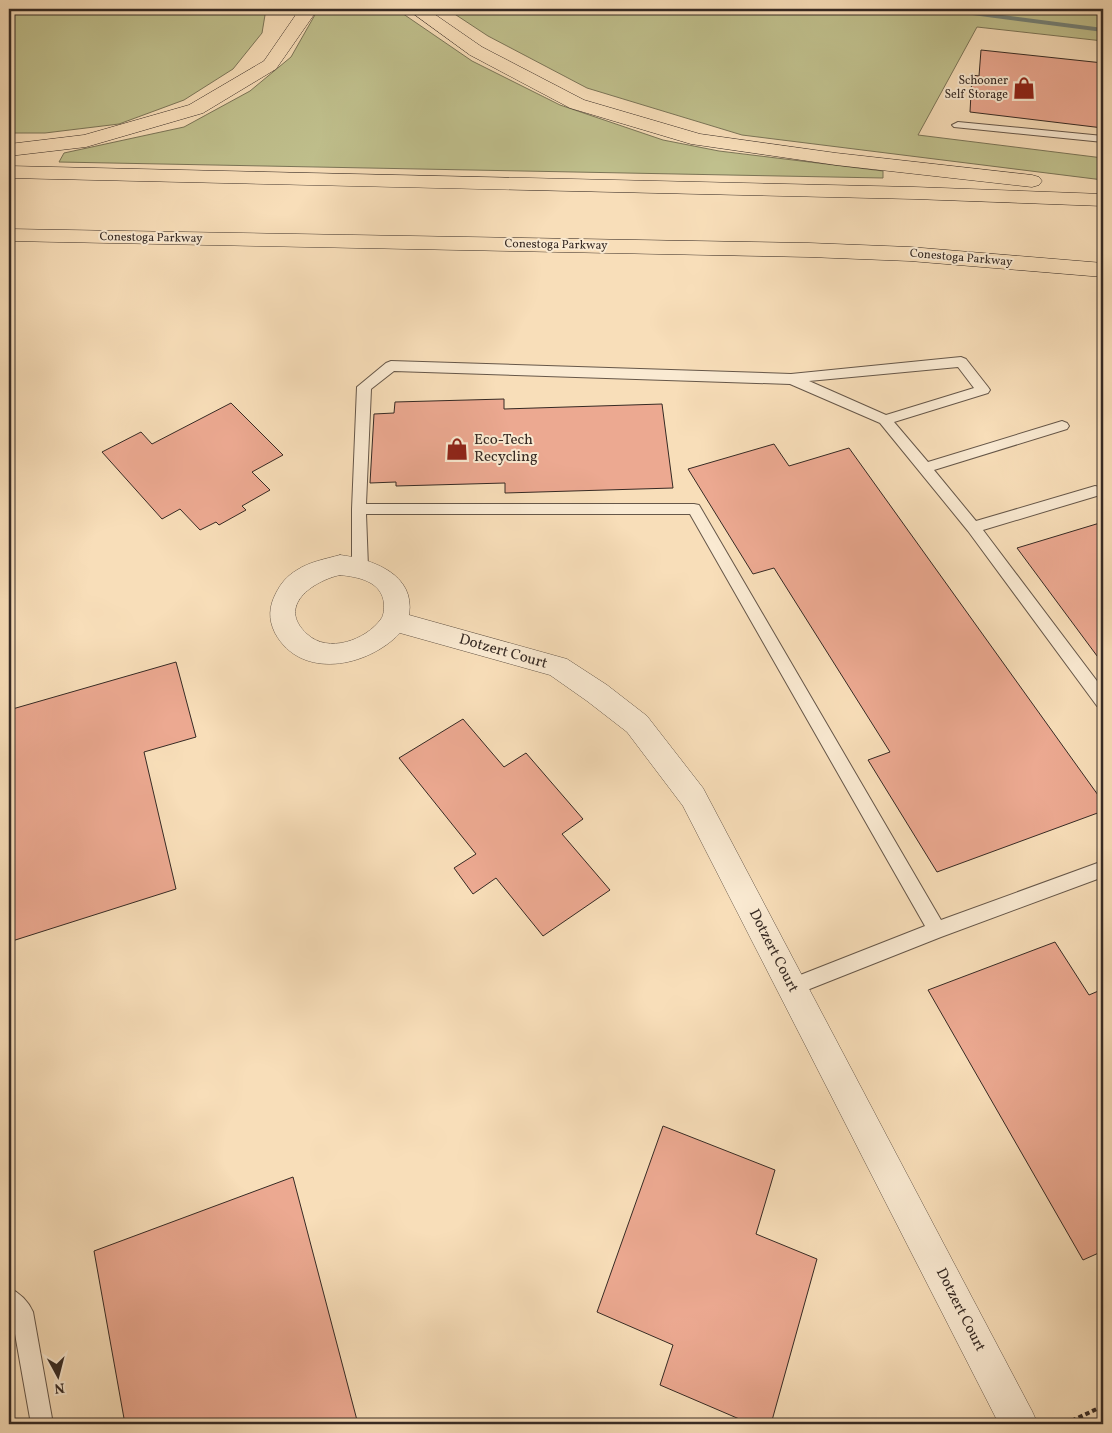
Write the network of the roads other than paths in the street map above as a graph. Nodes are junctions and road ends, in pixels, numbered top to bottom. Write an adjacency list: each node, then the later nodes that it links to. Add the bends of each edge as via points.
1 (304, 9): 5 (highway, via 304,16 270,65 196,109 86,141)
2 (416, 9): 7 (highway, via 476,52 577,104 698,140)
3 (958, 124): 4 (lane)
4 (1103, 139)
5 (9, 150)
6 (9, 172): 8 (highway)
7 (1103, 189)
8 (1103, 200)
9 (9, 235): 10 (highway, Conestoga Parkway, via 809,250 910,254)
10 (1103, 270)
11 (792, 379): 12 (lane); 12 (lane, via 961,362 983,390); 16 (lane, via 391,366 364,387)
12 (885, 420): 14 (lane)
13 (1062, 426): 14 (lane)
14 (925, 468): 17 (lane)
15 (1095, 491): 17 (lane)
16 (359, 509): 18 (lane); 22 (lane, via 694,509)
17 (973, 527): 20 (lane)
18 (360, 567): 19 (street, via 380,576 394,592 397,605); 19 (street, via 340,565 303,578 290,592 283,607 284,623 292,637 306,648 326,654 347,653 366,647 383,635)
19 (394, 621): 23 (street, Dotzert Court, via 558,667 637,724 693,797)
20 (1103, 701)
21 (1103, 869): 22 (lane)
22 (937, 930): 23 (lane)
23 (792, 987): 26 (street, Dotzert Court)
24 (9, 1299): 25 (lane, via 22,1312)
25 (42, 1424)
26 (1019, 1424)

